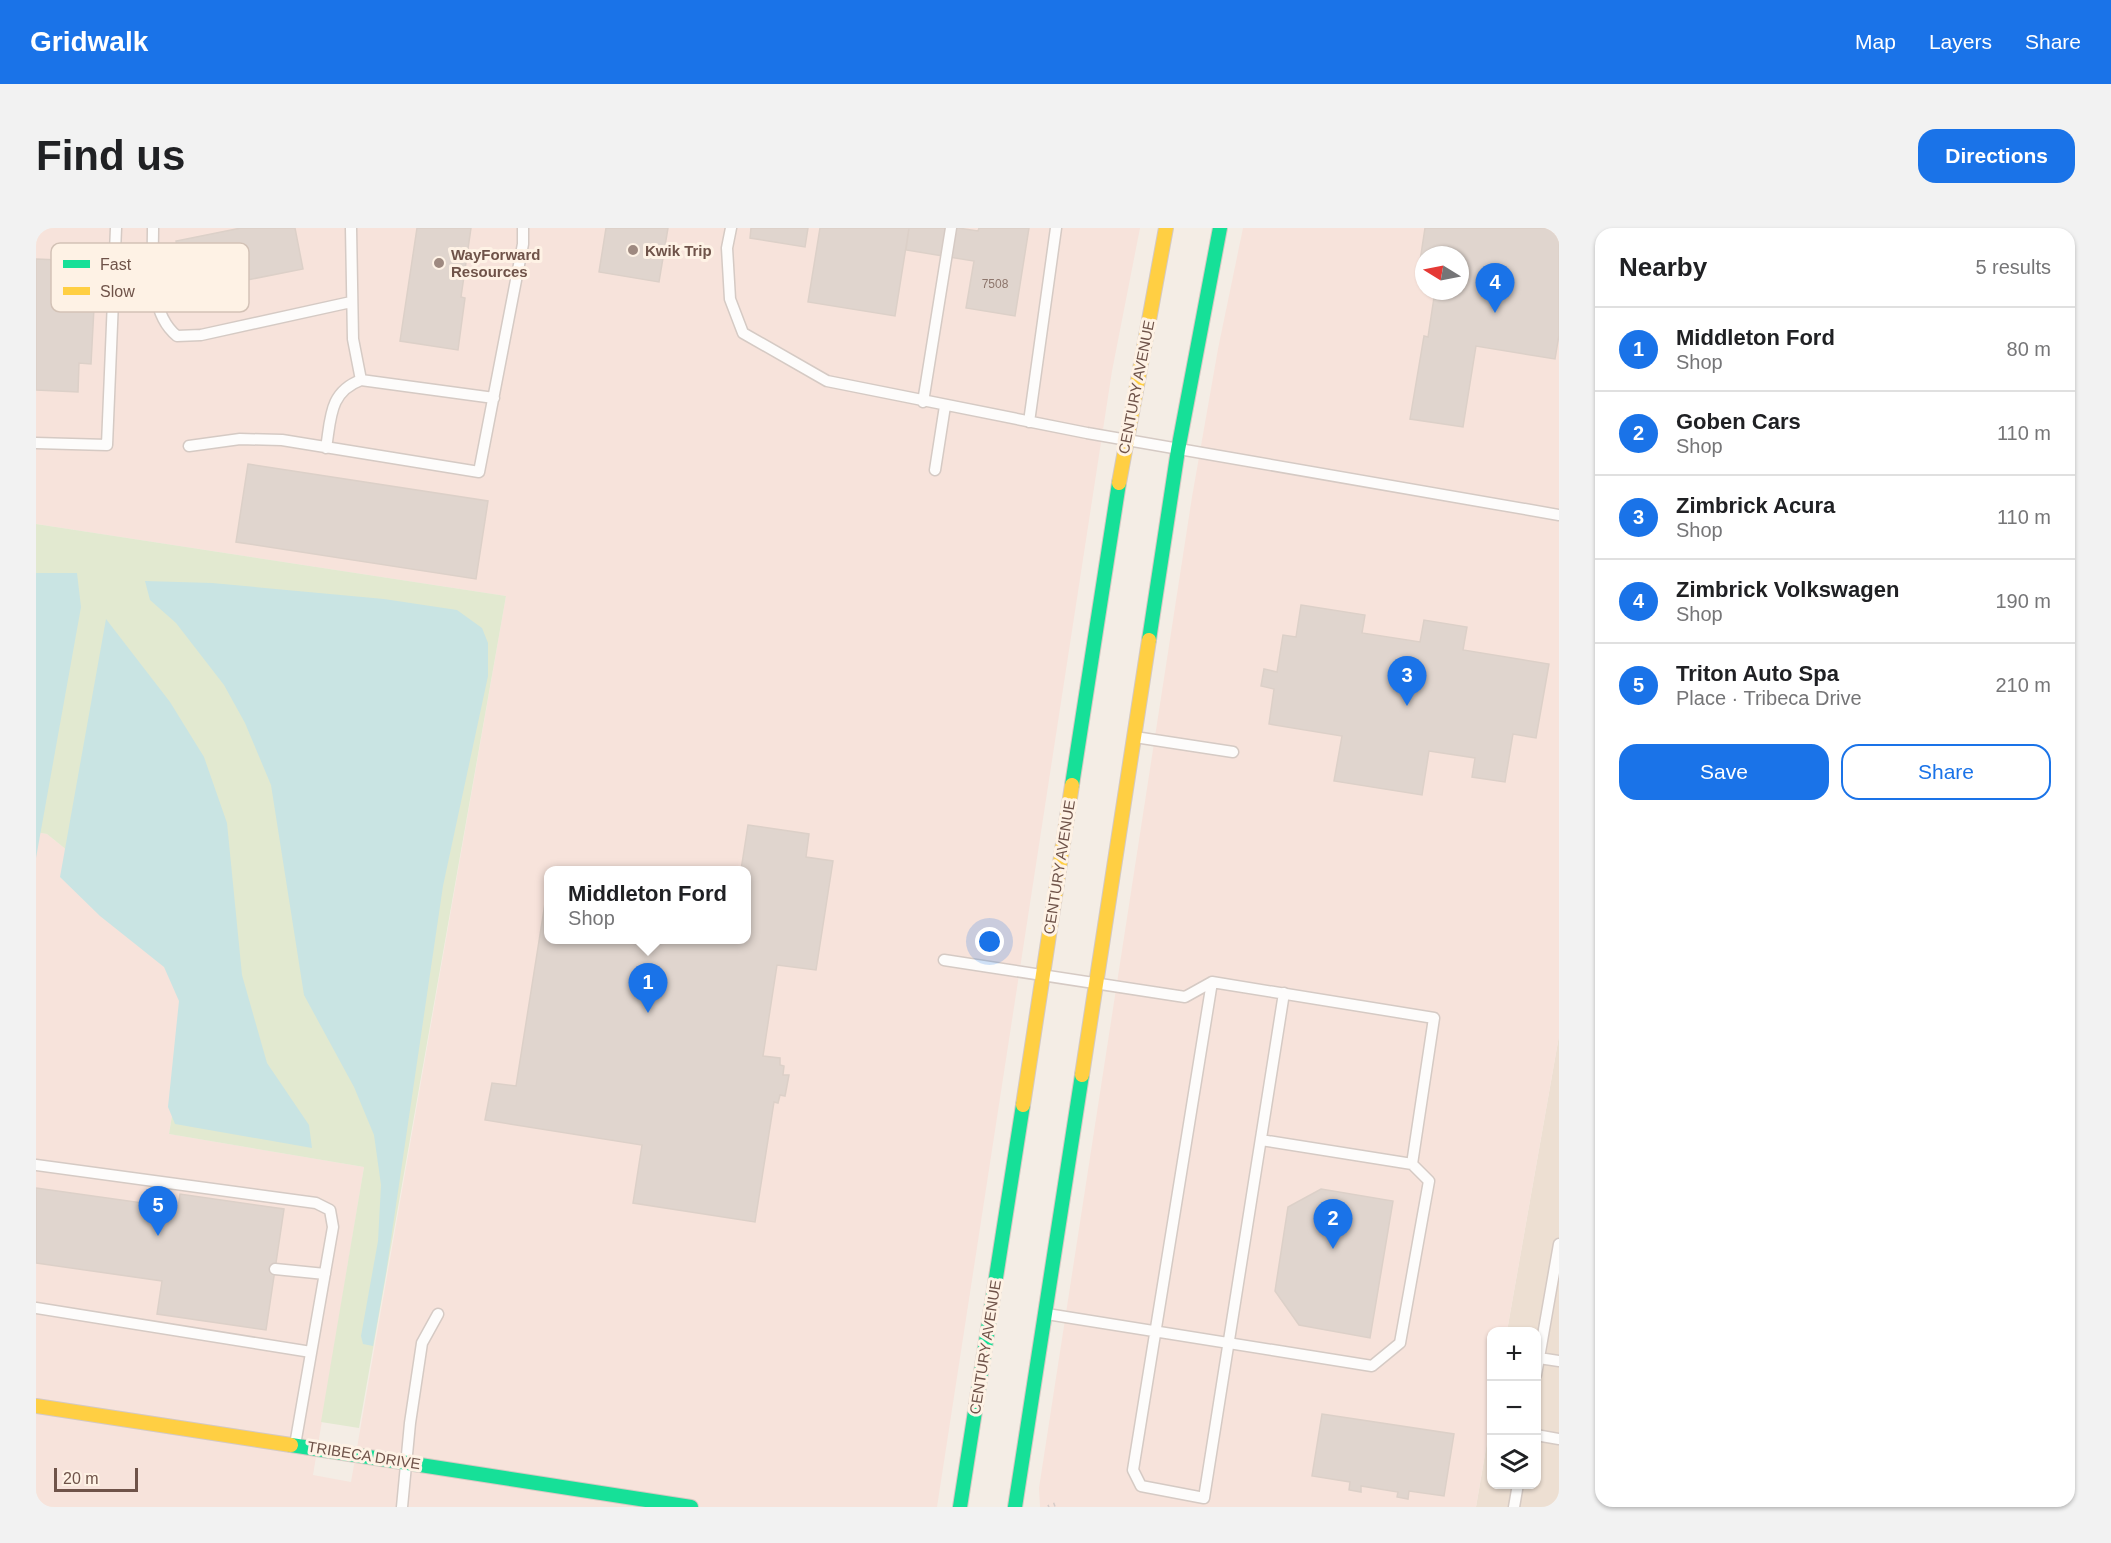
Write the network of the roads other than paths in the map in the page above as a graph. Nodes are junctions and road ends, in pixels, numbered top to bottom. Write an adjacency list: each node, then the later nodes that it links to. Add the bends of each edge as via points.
1 (116, 228): 10 (lane)
2 (153, 228): 11 (lane)
3 (351, 228): 12 (lane)
4 (523, 228): 16 (lane)
5 (731, 228): 17 (lane, via 727,248 730,299 743,333 827,381)
6 (951, 228): 17 (lane)
7 (1056, 228): 19 (lane)
8 (1167, 228): 20 (main road, CENTURY AVENUE)
9 (1220, 228): 24 (main road)
10 (115, 243)
11 (154, 243)
12 (351, 302): 14 (lane, via 201,335 177,336); 15 (lane)
13 (113, 312): 21 (lane, via 107,445)
14 (160, 312)
15 (361, 381): 16 (lane); 23 (lane, via 339,394)
16 (494, 398): 23 (lane, via 479,472)
17 (923, 402): 18 (lane)
18 (945, 406): 19 (lane); 25 (lane)
19 (1029, 422): 20 (lane)
20 (1126, 440): 24 (lane); 30 (main road, CENTURY AVENUE)
21 (36, 443)
22 (189, 446): 23 (lane, via 240,439 282,440)
23 (326, 448)
24 (1178, 450): 26 (lane); 27 (main road)
25 (935, 470)
26 (1559, 515)
27 (1134, 737): 28 (lane); 32 (main road)
28 (1233, 752)
29 (944, 960): 30 (lane)
30 (1042, 975): 32 (lane); 57 (main road, CENTURY AVENUE)
31 (1212, 982): 32 (lane, via 1185,997); 33 (lane); 43 (lane)
32 (1095, 983): 42 (main road)
33 (1284, 993): 34 (lane); 35 (lane, via 1434,1018)
34 (1261, 1140): 35 (lane); 44 (lane)
35 (1412, 1164): 44 (lane, via 1430,1181 1400,1343 1372,1366)
36 (36, 1165): 39 (lane, via 316,1203 330,1210 333,1227)
37 (1559, 1244): 45 (lane)
38 (275, 1269): 39 (lane)
39 (325, 1274): 46 (lane)
40 (36, 1308): 46 (lane)
41 (438, 1314): 53 (lane, via 422,1343)
42 (1044, 1314): 43 (lane); 58 (main road)
43 (1156, 1332): 44 (lane); 44 (lane, via 1133,1470 1141,1486 1204,1498)
44 (1229, 1343)
45 (1541, 1347)
46 (311, 1352): 52 (lane)
47 (1541, 1358): 48 (lane)
48 (1559, 1361)
49 (36, 1406): 52 (main road, TRIBECA DRIVE)
50 (1541, 1436): 51 (lane)
51 (1559, 1439)
52 (295, 1445): 53 (main road, TRIBECA DRIVE)
53 (406, 1462): 55 (lane); 56 (main road, TRIBECA DRIVE)
54 (1517, 1489): 59 (lane)
55 (402, 1507)
56 (691, 1507)
57 (960, 1507)
58 (1015, 1507)
59 (1514, 1507)

